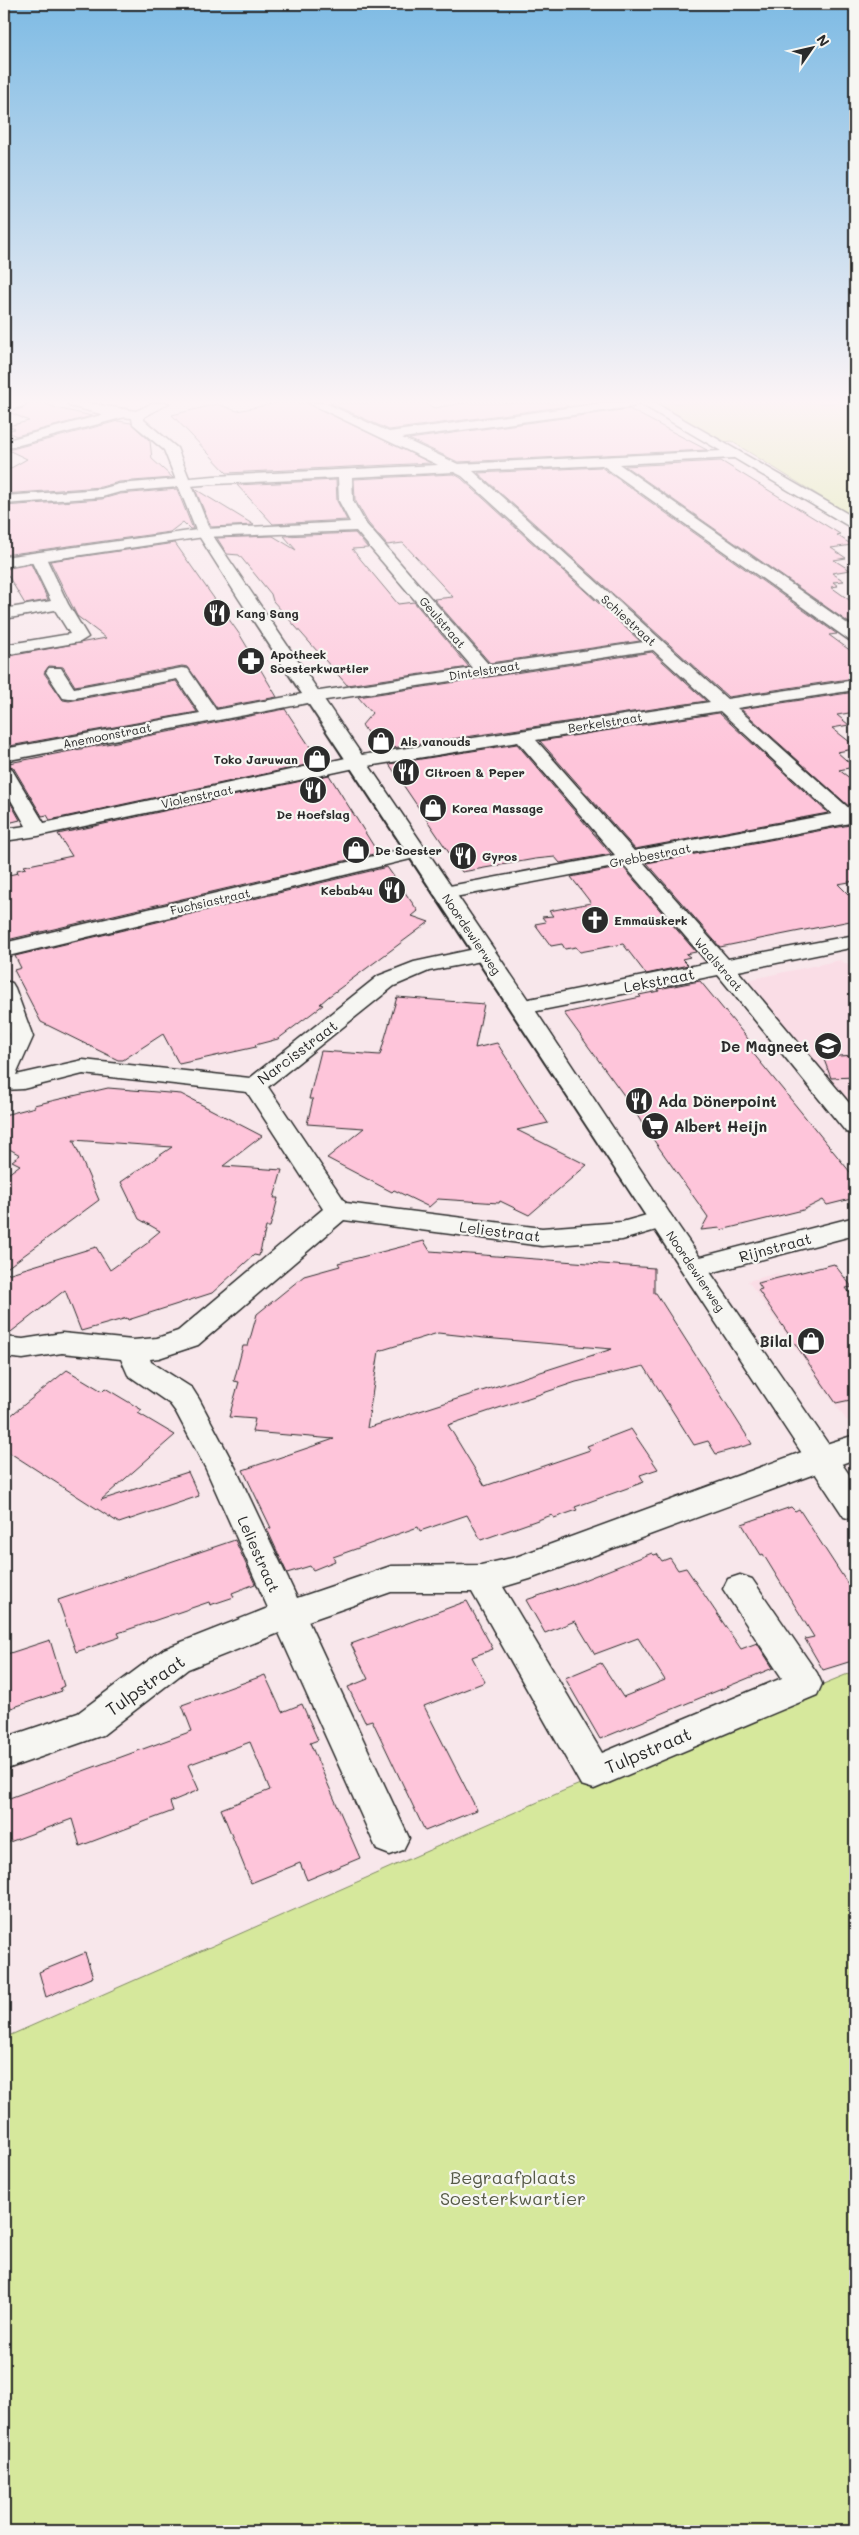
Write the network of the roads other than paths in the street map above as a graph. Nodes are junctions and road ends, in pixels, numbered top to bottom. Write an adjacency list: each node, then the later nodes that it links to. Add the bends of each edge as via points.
1 (199, 521): 6 (street, Noordewierweg)
2 (357, 521): 5 (street, Geulstraat)
3 (520, 521): 12 (street, Schiestraat)
4 (692, 521): 11 (street)
5 (360, 526): 6 (street); 14 (street, Geulstraat)
6 (204, 534): 7 (street); 17 (street, Noordewierweg)
7 (38, 558): 8 (street); 9 (street)
8 (4, 562)
9 (60, 604): 10 (street); 13 (street, via 80,637)
10 (4, 614)
11 (855, 636)
12 (656, 645): 14 (street, Dintelstraat); 18 (street, Schiestraat)
13 (4, 650)
14 (484, 670): 17 (street, Dintelstraat)
15 (55, 672): 19 (street, via 69,694 182,672)
16 (855, 685): 18 (street, Berkelstraat)
17 (313, 697): 19 (street, Anemoonstraat); 22 (street, Noordewierweg)
18 (724, 704): 20 (street, Berkelstraat); 24 (street, Schiestraat)
19 (210, 715): 21 (street, Anemoonstraat)
20 (522, 735): 22 (street, Berkelstraat); 29 (street, Waalstraat)
21 (4, 755)
22 (355, 762): 25 (street, Violenstraat); 27 (street, Noordewierweg)
23 (4, 772): 25 (street)
24 (852, 817): 29 (street, Grebbestraat)
25 (38, 830): 26 (street, Violenstraat); 28 (street, Violenstraat)
26 (4, 834)
27 (416, 852): 30 (street, Noordewierweg); 32 (street, Fuchsiastraat)
28 (4, 854)
29 (628, 859): 30 (street, Grebbestraat); 34 (street, Waalstraat)
30 (444, 893): 33 (street, Noordewierweg)
31 (855, 941): 34 (street, Lekstraat)
32 (4, 950)
33 (484, 954): 36 (street, Noordewierweg); 39 (street, Narcisstraat, via 421,967 386,981)
34 (723, 967): 36 (street, Lekstraat); 40 (street, Waalstraat)
35 (4, 988): 37 (street, via 21,1037)
36 (522, 1007): 42 (street, Noordewierweg)
37 (4, 1075)
38 (4, 1083): 39 (street, Narcisstraat, via 23,1082 83,1067)
39 (255, 1086): 41 (street)
40 (855, 1126)
41 (338, 1211): 42 (street, Leliestraat, via 542,1238 622,1231); 46 (street, via 188,1338 159,1348)
42 (661, 1220): 44 (street, Noordewierweg)
43 (855, 1226): 44 (street, Rijnstraat)
44 (695, 1268): 48 (street, Noordewierweg)
45 (4, 1347): 46 (street, via 23,1349 62,1343)
46 (133, 1350): 52 (street, Leliestraat, via 138,1368 181,1396 188,1407 220,1467)
47 (855, 1447): 48 (street, Tulpstraat)
48 (821, 1457): 49 (street, Noordewierweg); 50 (street, Tulpstraat, via 518,1570)
49 (855, 1508)
50 (481, 1578): 51 (street, Tulpstraat, via 594,1773 805,1684); 52 (street, Tulpstraat, via 391,1579)
51 (740, 1589)
52 (286, 1615): 53 (street, Tulpstraat, via 176,1658 90,1724); 54 (street)
53 (4, 1754)
54 (390, 1838)

